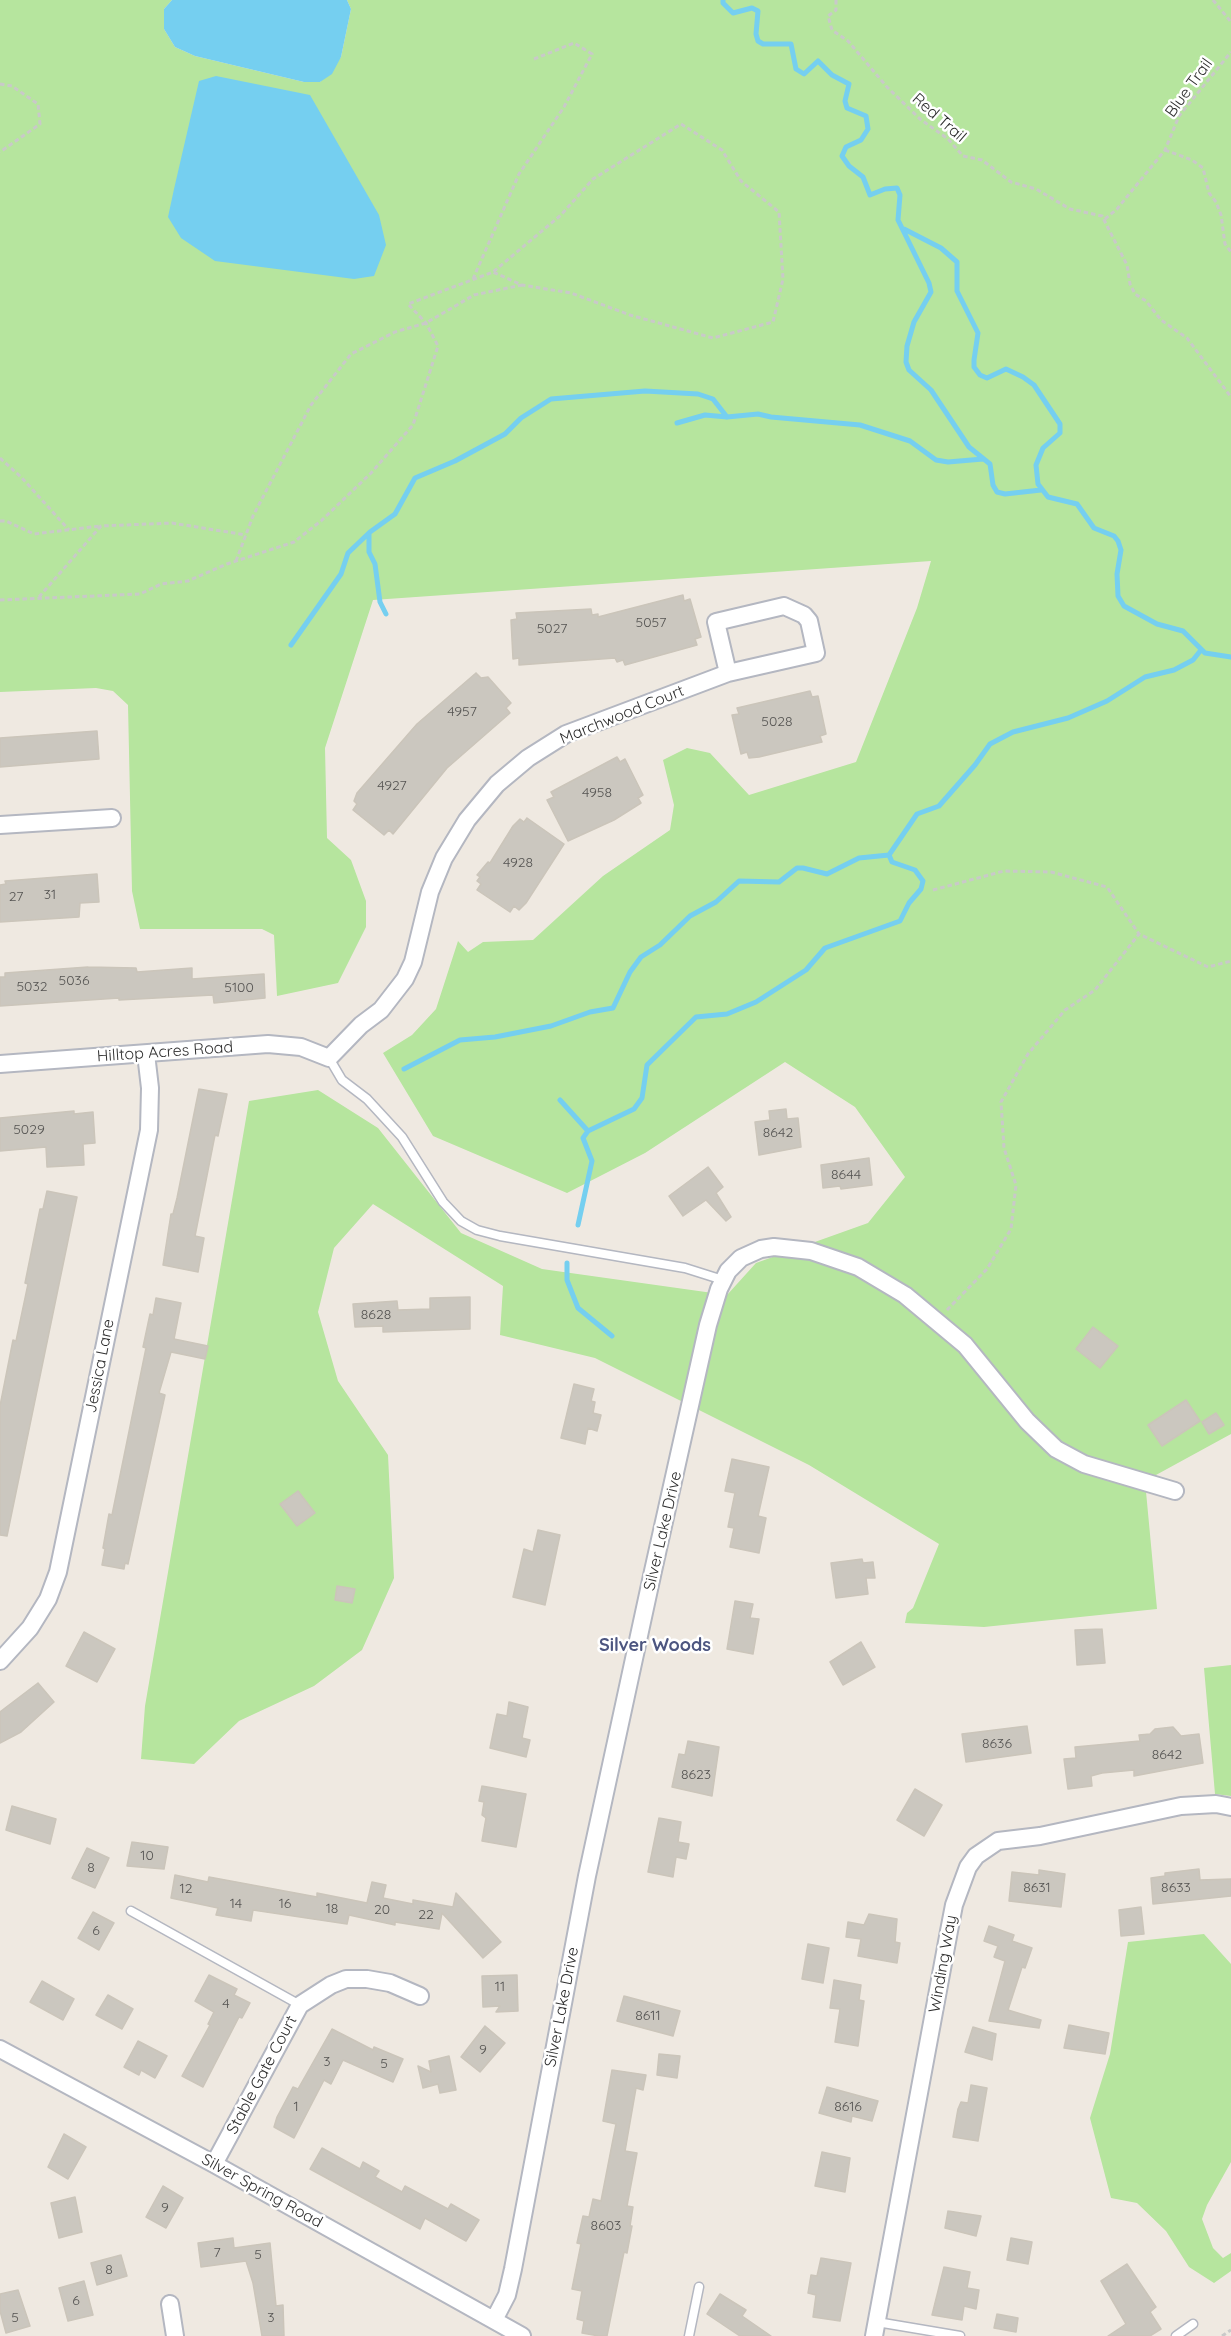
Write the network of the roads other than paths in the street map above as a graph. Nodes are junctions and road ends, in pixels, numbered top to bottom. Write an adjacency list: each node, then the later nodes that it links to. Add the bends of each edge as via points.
1 (728, 673): 1 (street, Marchwood Court, via 816,653 809,621 784,606 716,622); 5 (street, Marchwood Court, via 566,734 497,784 467,820 444,858 405,979 381,1010)
2 (112, 818): 3 (street)
3 (0, 825)
4 (146, 1053): 5 (street, Hilltop Acres Road, via 285,1044); 6 (street, Hilltop Acres Road); 9 (street, Jessica Lane, via 149,1130 58,1572 48,1599 30,1628)
5 (329, 1058): 7 (lane, via 342,1080 367,1099 402,1137 443,1202 461,1221 500,1236 685,1268)
6 (0, 1064)
7 (723, 1280): 8 (street, Silver Lake Drive, via 741,1258 761,1249 790,1247 811,1251 880,1279 938,1320 978,1359 1027,1421 1056,1449 1084,1464); 18 (street, Silver Lake Drive, via 706,1335 587,1876 513,2269 507,2295)
8 (1175, 1491)
9 (0, 1661)
10 (1231, 1807): 20 (street, Winding Way, via 1181,1806 998,1841 976,1856 968,1867 954,1905)
11 (131, 1911): 13 (lane)
12 (420, 1996): 13 (street, Stable Gate Court, via 390,1983 346,1979)
13 (300, 2005): 15 (street, Stable Gate Court)
14 (0, 2049): 15 (street, Silver Spring Road)
15 (214, 2164): 18 (street, Silver Spring Road)
16 (699, 2287): 23 (lane)
17 (171, 2304): 21 (street)
18 (494, 2320): 22 (street, Silver Spring Road)
19 (1193, 2324): 25 (lane)
20 (876, 2329): 24 (lane)
21 (175, 2336)
22 (522, 2336)
23 (689, 2336)
24 (960, 2336)
25 (1176, 2336)

